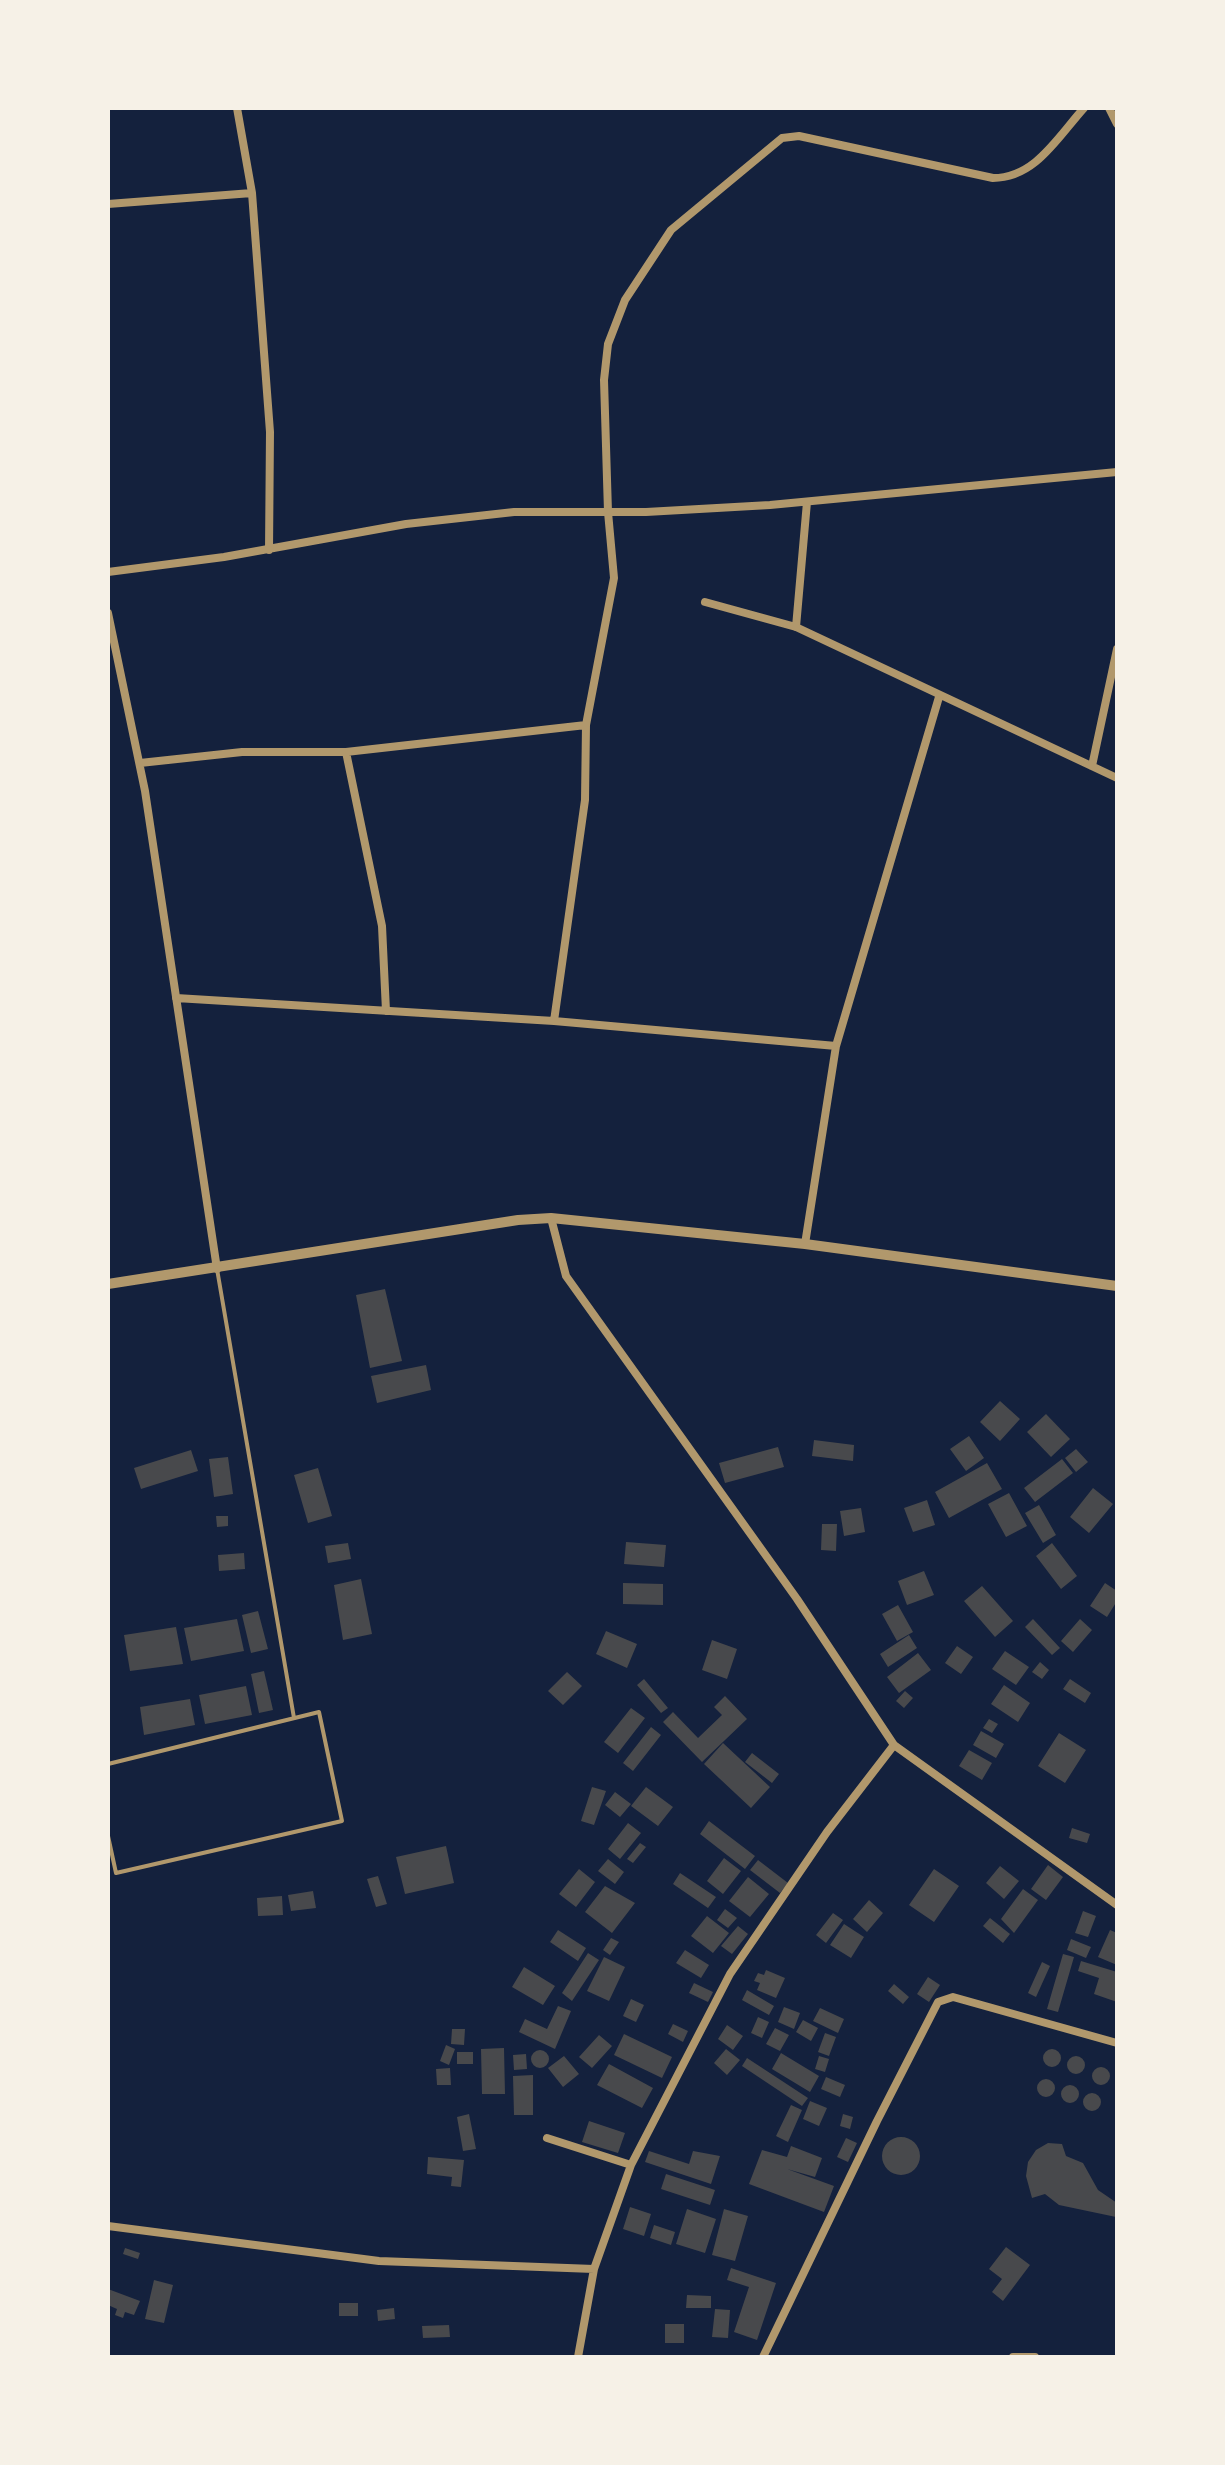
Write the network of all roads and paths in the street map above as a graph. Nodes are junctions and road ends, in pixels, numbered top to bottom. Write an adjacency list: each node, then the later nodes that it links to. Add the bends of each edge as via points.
1 (1109, 108): 4 (street)
2 (238, 109): 5 (street)
3 (1080, 109): 9 (street, via 1015,178 993,178 799,136 768,147 671,230 625,300 608,344 604,380)
4 (1117, 124)
5 (252, 193): 6 (street); 10 (street, via 270,432)
6 (108, 204)
7 (1117, 472): 8 (street)
8 (807, 502): 9 (street); 14 (street)
9 (608, 512): 10 (street, via 514,512 406,524); 17 (street, via 614,578)
10 (269, 550): 11 (street)
11 (108, 572)
12 (705, 602): 14 (street)
13 (108, 613): 19 (street)
14 (796, 627): 16 (street)
15 (1117, 649): 20 (street)
16 (939, 697): 20 (street); 25 (street)
17 (586, 725): 18 (street); 24 (street, via 585,800)
18 (346, 752): 19 (street, via 242,752); 23 (street, via 382,926)
19 (140, 763): 22 (street)
20 (1092, 766): 21 (street)
21 (1117, 778)
22 (176, 998): 23 (street); 28 (street)
23 (386, 1011): 24 (street)
24 (554, 1021): 25 (street)
25 (836, 1046): 27 (street)
26 (551, 1218): 27 (street); 28 (street); 32 (street, via 566,1276 797,1599)
27 (805, 1244): 30 (street)
28 (217, 1269): 29 (street); 31 (lane)
29 (108, 1284)
30 (1117, 1286)
31 (294, 1718): 33 (lane); 34 (lane, via 319,1712 342,1821 116,1873)
32 (894, 1745): 35 (street); 38 (street, via 730,1974)
33 (108, 1764)
34 (108, 1836)
35 (1117, 1905)
36 (1117, 2043): 42 (street, via 953,1997 938,2002)
37 (547, 2138): 38 (street)
38 (631, 2165): 40 (street)
39 (108, 2226): 40 (street, via 379,2261)
40 (594, 2269): 41 (street)
41 (578, 2357)
42 (763, 2357)
43 (1013, 2357): 44 (street)
44 (1035, 2357)

